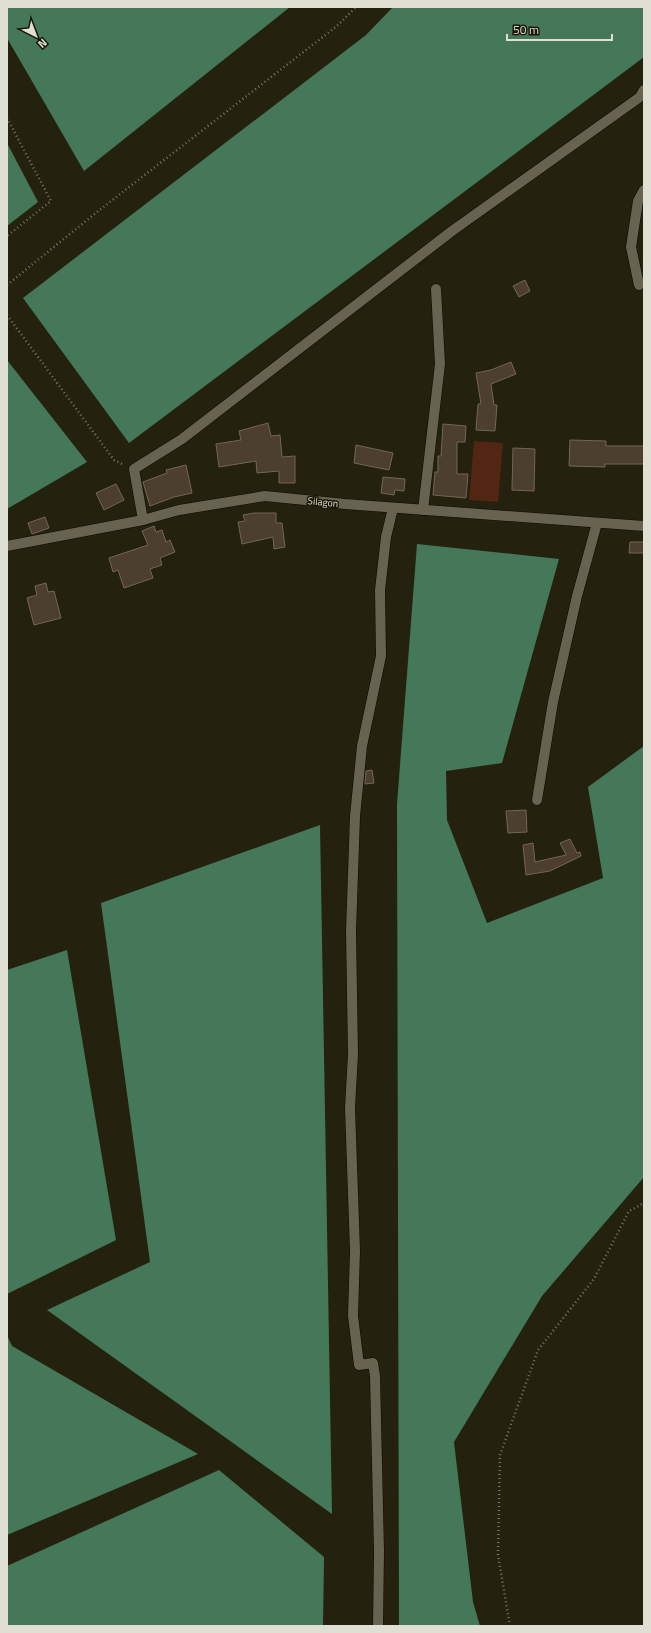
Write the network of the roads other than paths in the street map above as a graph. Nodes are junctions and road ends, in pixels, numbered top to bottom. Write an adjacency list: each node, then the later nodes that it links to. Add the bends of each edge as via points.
1 (643, 97): 7 (street, via 452,231 182,439 134,469)
2 (644, 190): 3 (street, via 638,201 631,247)
3 (639, 284)
4 (436, 289): 6 (street, via 440,364)
5 (393, 508): 6 (street, Silagon); 7 (street, Silagon, via 265,496 179,510); 12 (street, via 386,537 380,590 381,656 362,746 355,816 351,931 353,1054 350,1108 355,1251 353,1316 359,1365 373,1363 375,1376)
6 (423, 510): 8 (street, Silagon)
7 (143, 520): 10 (street, Silagon)
8 (597, 523): 9 (street, Silagon); 11 (street, via 577,596 555,694)
9 (644, 526)
10 (7, 546)
11 (537, 800)
12 (378, 1626)

